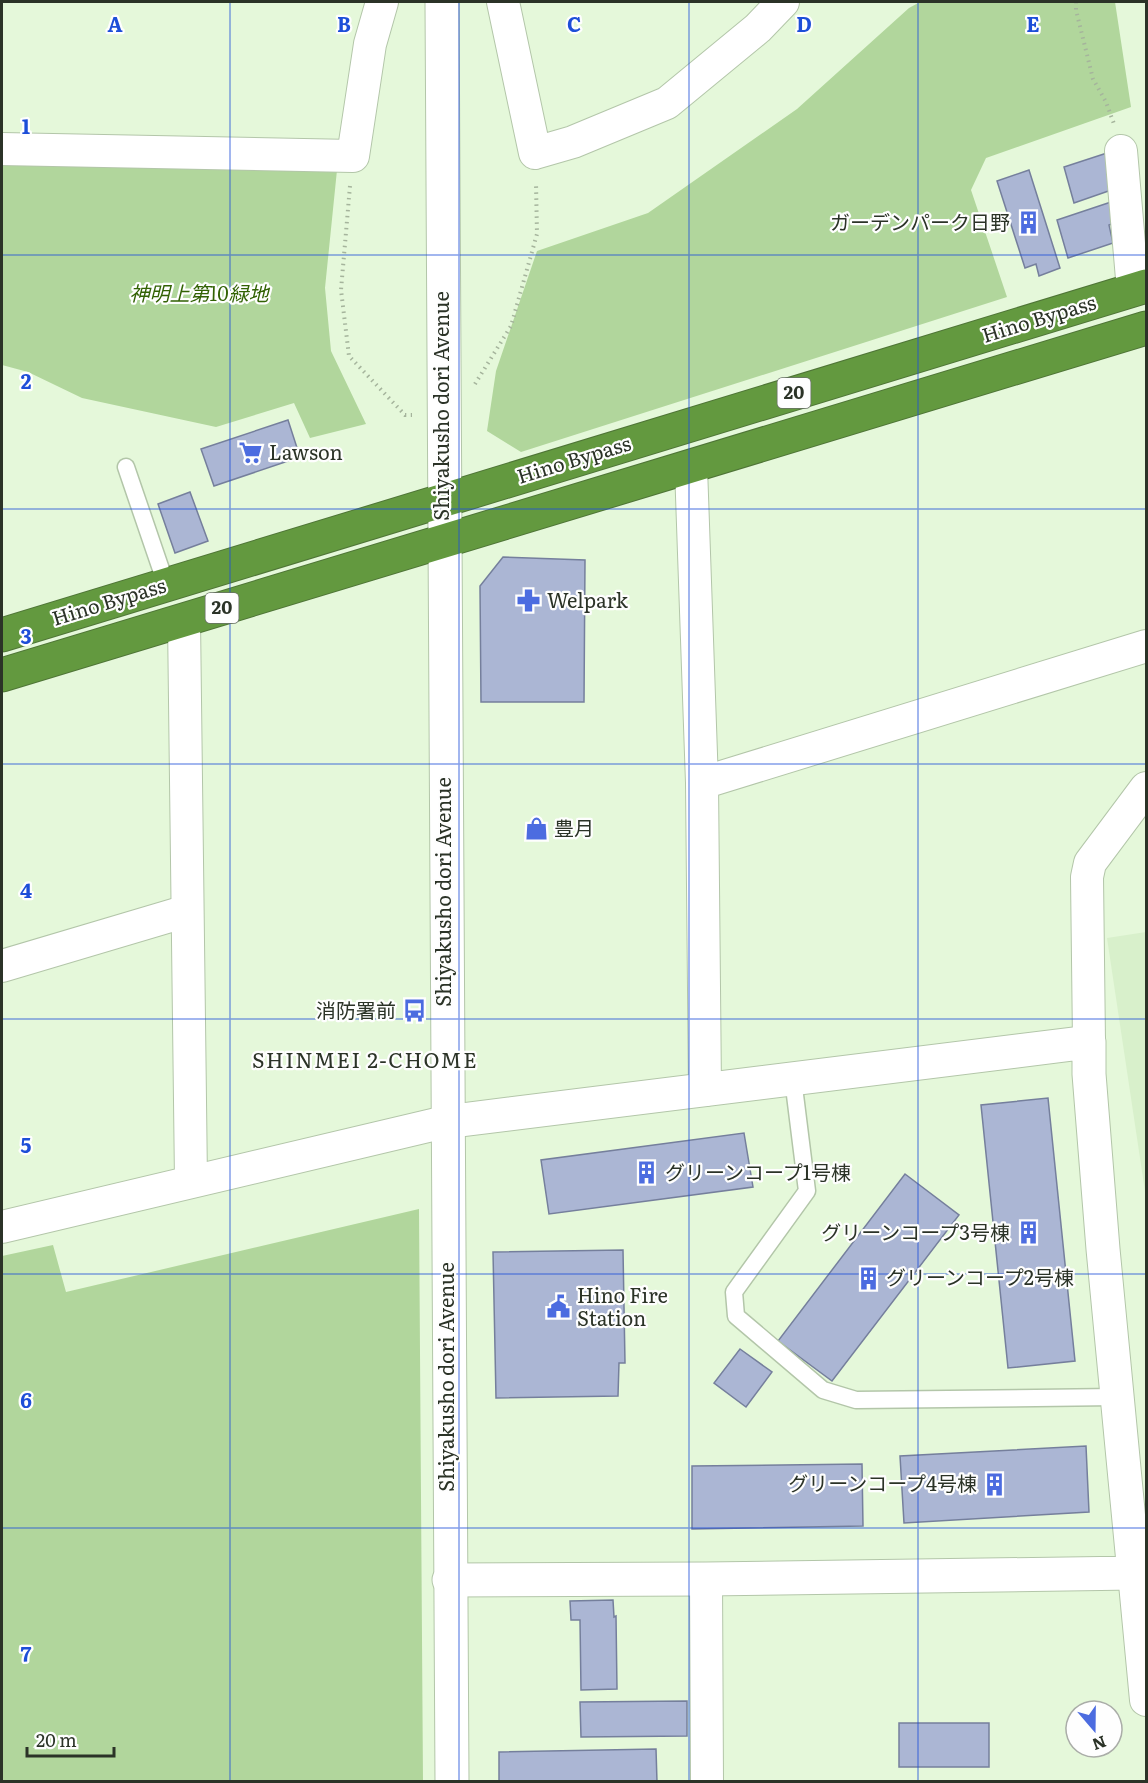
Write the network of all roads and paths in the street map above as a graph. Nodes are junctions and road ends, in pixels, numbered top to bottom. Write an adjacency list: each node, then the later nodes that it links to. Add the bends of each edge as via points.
1 (382, 2): 10 (street, via 370,44)
2 (442, 2): 13 (street, Shiyakusho dori Avenue)
3 (503, 2): 9 (street)
4 (783, 2): 9 (street, via 758,28 667,103)
5 (1076, 2): 6 (path, via 1093,79)
6 (1106, 102)
7 (2, 149): 10 (street)
8 (1121, 151): 11 (street)
9 (536, 153): 13 (path, via 537,234 511,326 471,391)
10 (352, 156): 13 (path, via 340,290 349,356 405,415)
11 (1140, 288): 16 (highway, Hino Bypass / 20)
12 (1146, 335): 15 (highway, Hino Bypass / 20)
13 (442, 405): 16 (street, Shiyakusho dori Avenue)
14 (126, 467): 18 (lane)
15 (691, 467): 17 (highway, Hino Bypass / 20); 23 (street)
16 (442, 501): 17 (street, Shiyakusho dori Avenue); 18 (highway, Hino Bypass / 20)
17 (443, 542): 19 (highway, Hino Bypass / 20); 30 (street, Shiyakusho dori Avenue)
18 (166, 584): 20 (highway, Hino Bypass / 20)
19 (184, 620): 22 (highway, Hino Bypass / 20); 25 (street)
20 (2, 634)
21 (1146, 646): 23 (street)
22 (2, 675)
23 (702, 783): 29 (street)
24 (1146, 788): 27 (street, via 1089,863)
25 (187, 911): 26 (street); 31 (street)
26 (2, 966)
27 (1089, 1042): 28 (street); 33 (street)
28 (793, 1078): 29 (street); 33 (lane, via 807,1191 734,1292 736,1316 823,1390 856,1400)
29 (705, 1090): 30 (street)
30 (445, 1122): 31 (street); 35 (street, Shiyakusho dori Avenue)
31 (191, 1181): 32 (street)
32 (2, 1227)
33 (1116, 1397): 34 (street)
34 (1134, 1573): 36 (street); 37 (street)
35 (449, 1580): 36 (street); 38 (street, Shiyakusho dori Avenue)
36 (705, 1580): 39 (street)
37 (1146, 1700)
38 (452, 1782)
39 (707, 1782)

